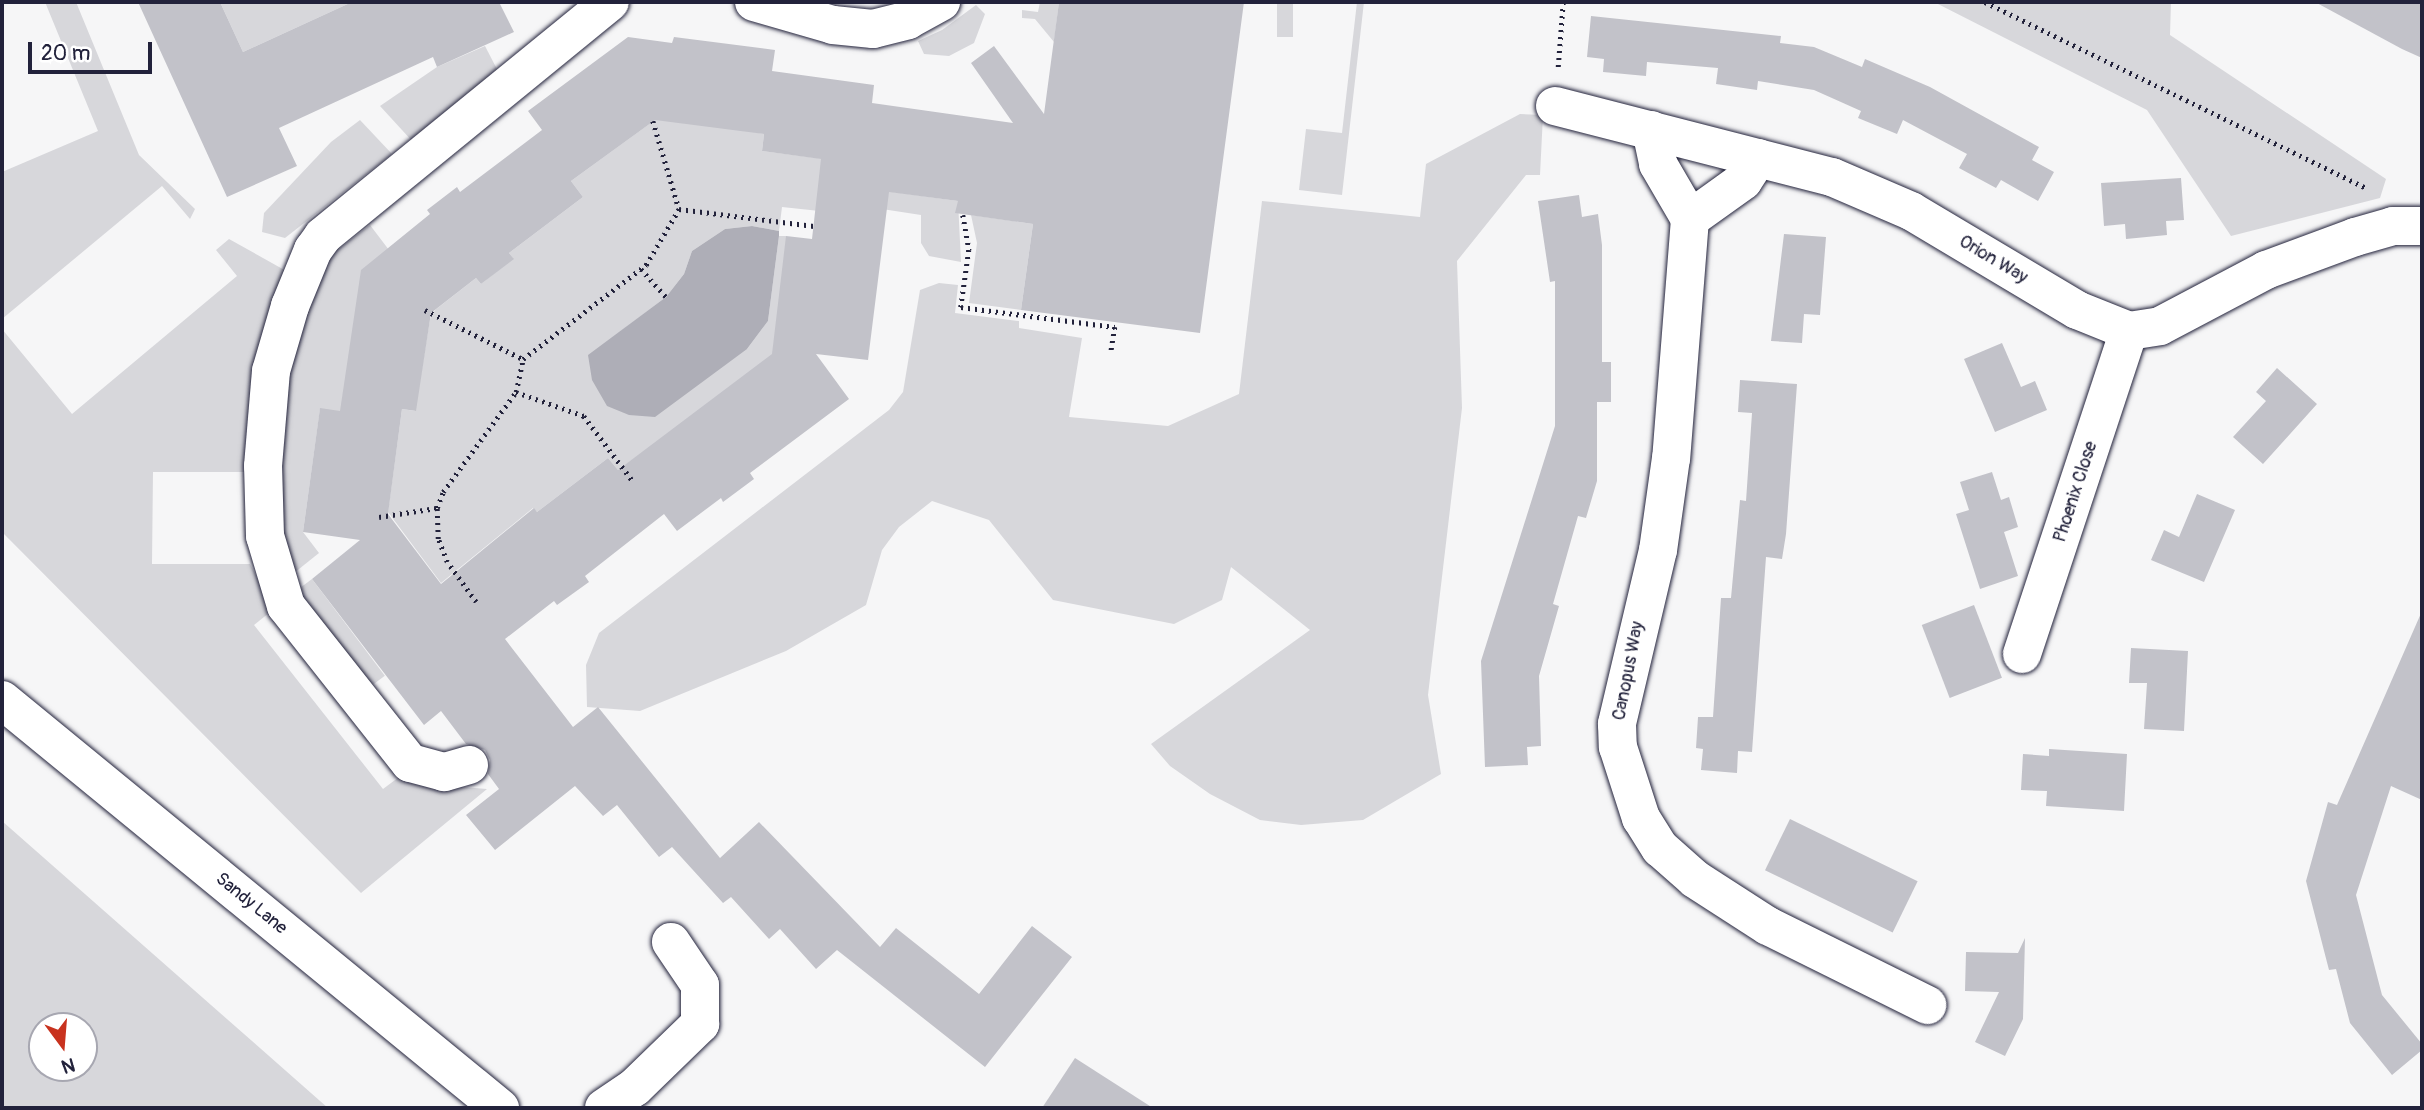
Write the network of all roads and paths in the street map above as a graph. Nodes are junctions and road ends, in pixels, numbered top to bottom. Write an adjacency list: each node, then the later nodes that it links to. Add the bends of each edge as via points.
1 (610, 2): 29 (street, via 323,236 290,306 271,371 263,466 265,536 286,606 410,762 443,772)
2 (754, 2): 3 (street, via 833,25 873,29 908,20)
3 (941, 2)
4 (1563, 2): 6 (path)
5 (1985, 2): 10 (path)
6 (1555, 106): 8 (street, Orion Way)
7 (653, 121): 11 (path)
8 (1651, 130): 9 (street, Orion Way); 13 (street, via 1658,164)
9 (1758, 158): 13 (street, via 1743,181); 19 (street, Orion Way, via 1794,164 1911,211 2077,310)
10 (2372, 191)
11 (679, 209): 14 (path); 16 (path)
12 (963, 215): 20 (path, via 969,250 961,307 1115,327)
13 (1690, 219): 31 (street, Canopus Way, via 1671,458 1658,550 1617,724 1628,784 1640,818 1660,848 1695,880 1768,926)
14 (814, 226)
15 (2422, 226): 19 (street, via 2393,226 2355,237 2266,270 2160,326)
16 (641, 269): 17 (path); 21 (path)
17 (666, 297)
18 (425, 310): 21 (path)
19 (2129, 331): 27 (street, Phoenix Close)
20 (1111, 352)
21 (523, 359): 22 (path)
22 (516, 392): 23 (path, via 584,416); 24 (path, via 443,492)
23 (632, 480)
24 (437, 508): 25 (path); 26 (path, via 438,539 447,562)
25 (379, 517)
26 (477, 601)
27 (2022, 654)
28 (2, 700): 32 (street, Sandy Lane)
29 (469, 765)
30 (671, 942): 33 (street, via 700,985 700,1024 635,1087)
31 (1927, 1005)
32 (500, 1108)
33 (604, 1108)

